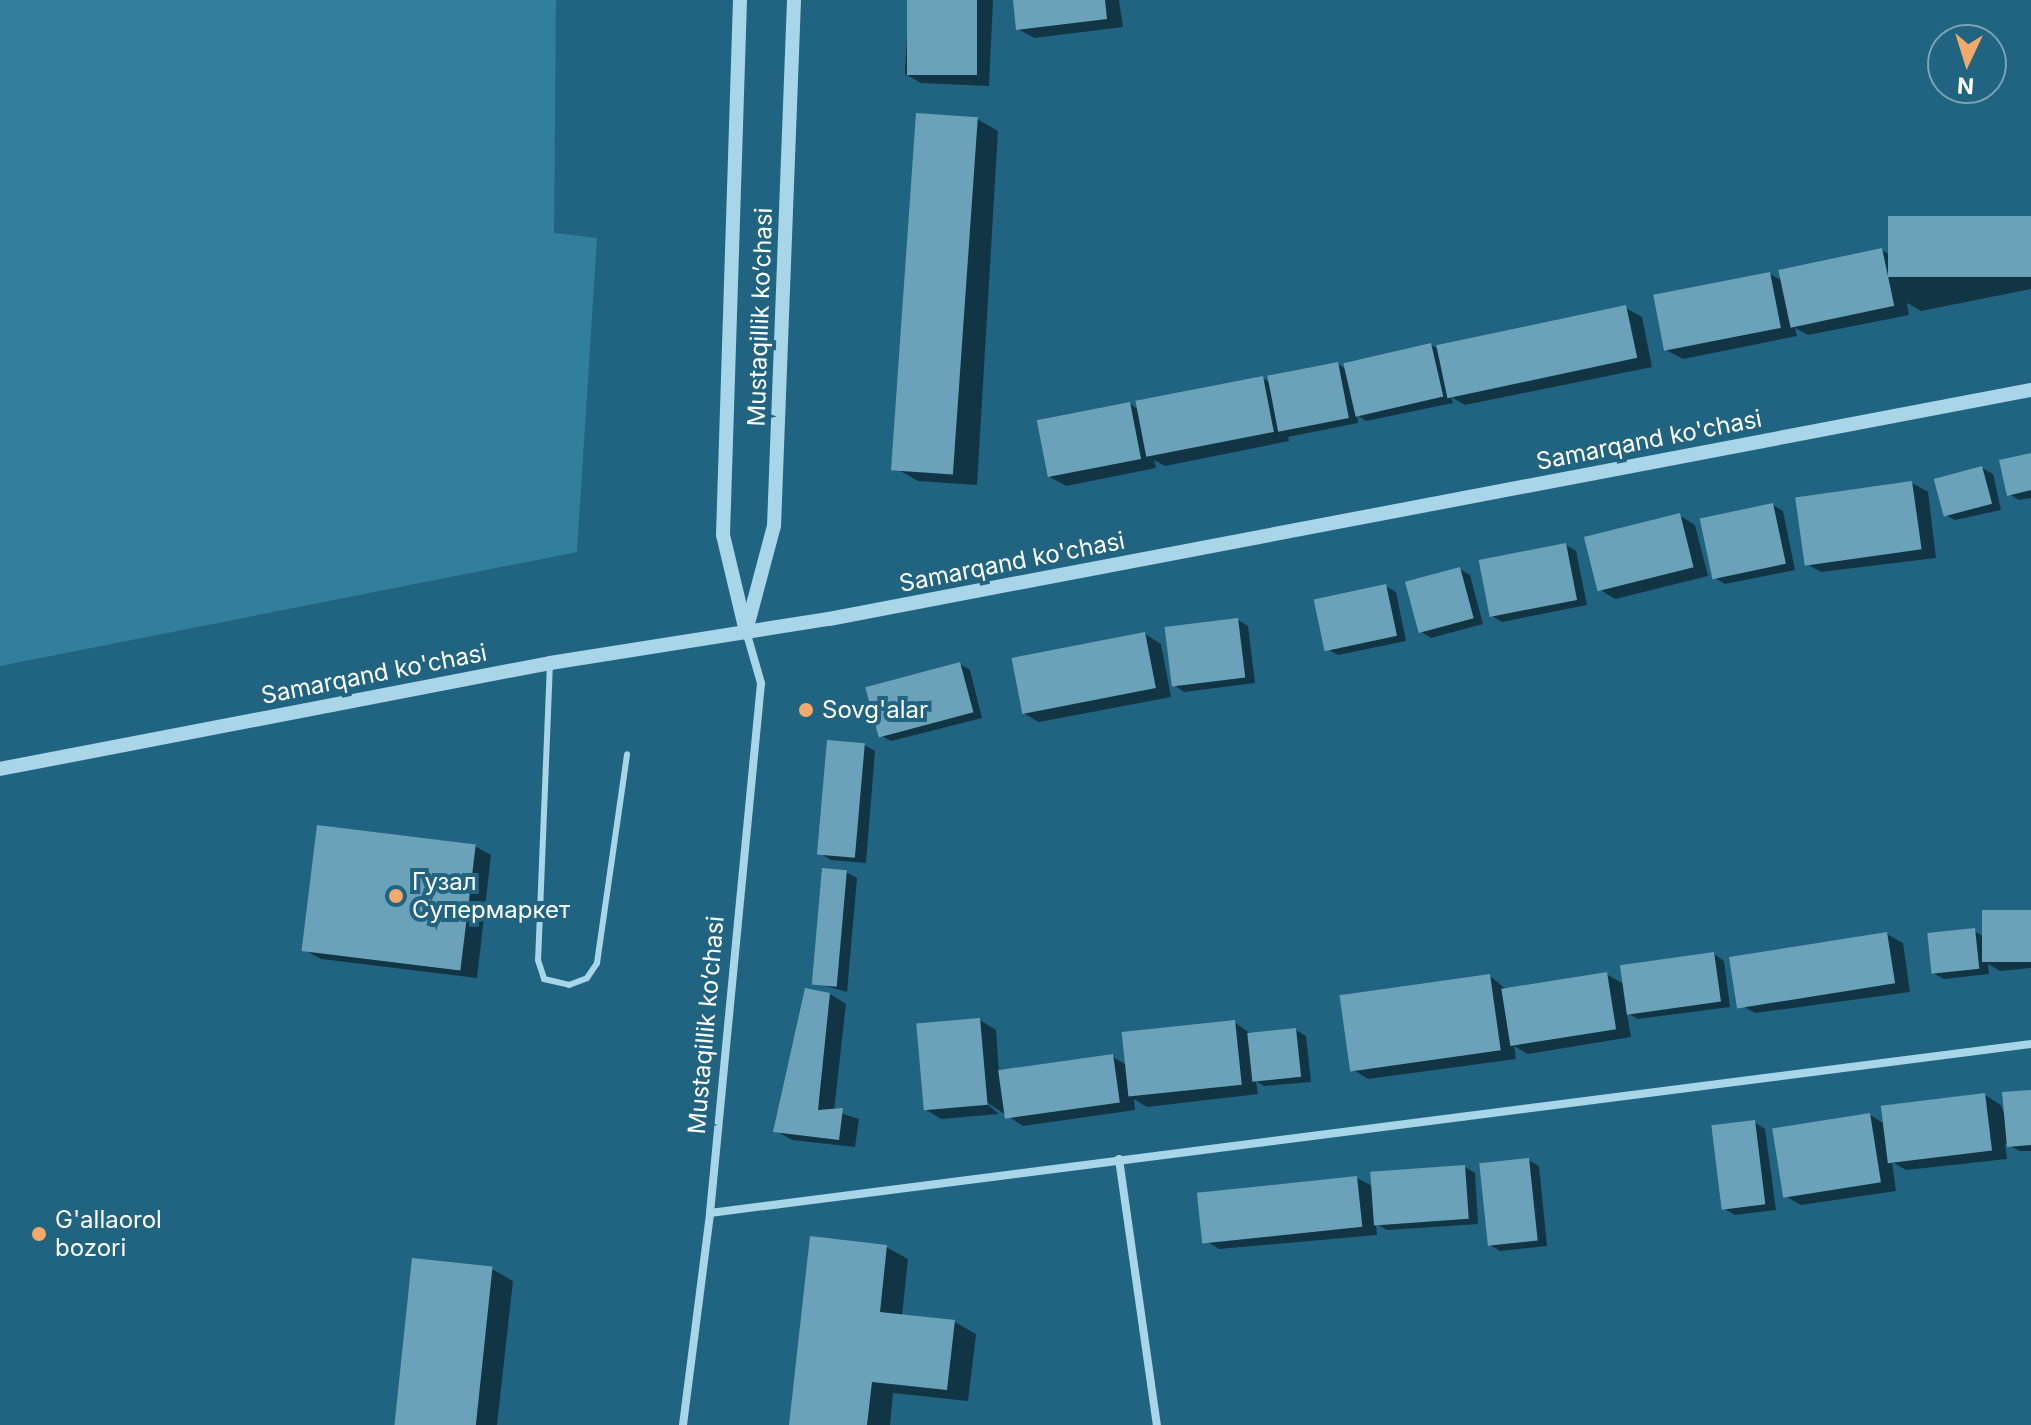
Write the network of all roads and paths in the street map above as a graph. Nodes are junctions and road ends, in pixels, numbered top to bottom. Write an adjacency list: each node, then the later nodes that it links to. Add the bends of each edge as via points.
1 (740, 0): 4 (street, Mustaqillik ko’chasi, via 723,535)
2 (794, 0): 4 (street, Mustaqillik ko’chasi, via 774,526)
3 (2031, 390): 4 (street, Samarqand ko'chasi)
4 (746, 631): 5 (street, Samarqand ko'chasi); 10 (street, Mustaqillik ko’chasi, via 761,683)
5 (550, 663): 6 (lane, via 538,960 544,979 569,985 587,978 597,963); 7 (street, Samarqand ko'chasi)
6 (627, 754)
7 (0, 769)
8 (2031, 1044): 9 (street)
9 (1119, 1159): 10 (street); 12 (street)
10 (710, 1213): 11 (street, Mustaqillik ko’chasi)
11 (683, 1425)
12 (1157, 1425)

